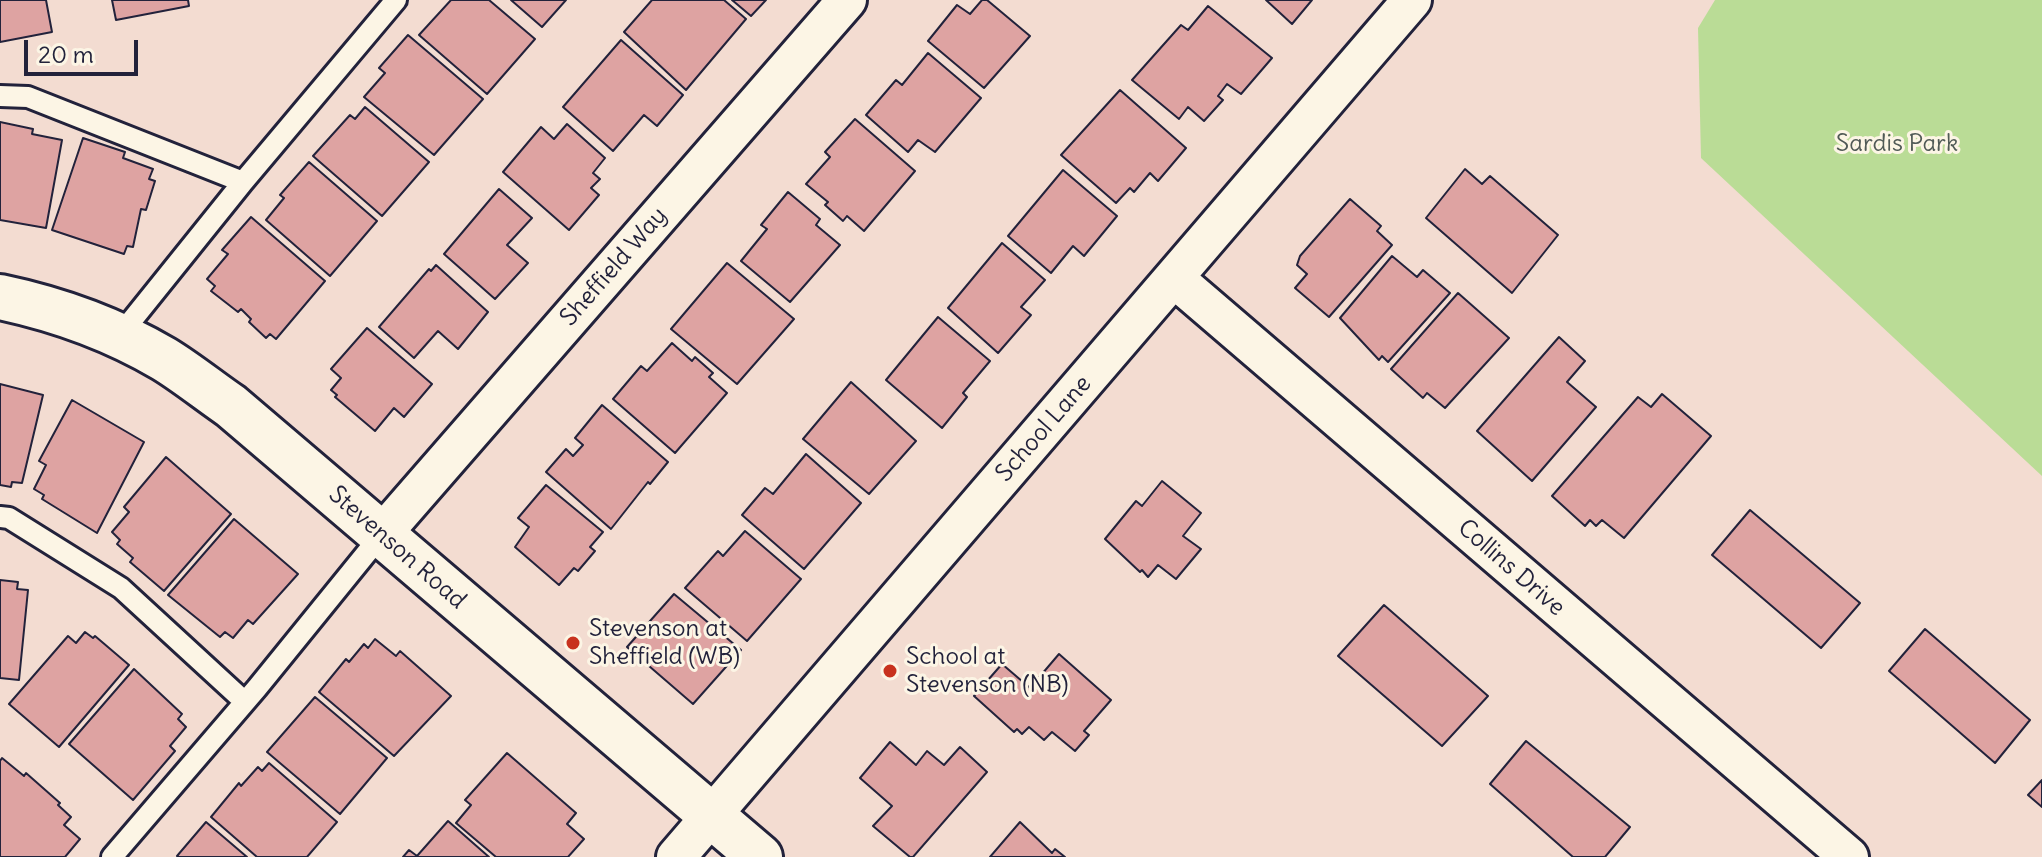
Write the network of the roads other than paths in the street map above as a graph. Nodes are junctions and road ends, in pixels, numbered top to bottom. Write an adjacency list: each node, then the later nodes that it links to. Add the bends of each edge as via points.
1 (396, 0): 5 (lane)
2 (847, 0): 10 (street, Sheffield Way)
3 (1412, 0): 6 (street, School Lane)
4 (0, 96): 5 (lane, via 28,97)
5 (243, 182): 8 (lane)
6 (1174, 278): 12 (street, School Lane); 16 (street, Collins Drive)
7 (0, 297): 8 (street, Stevenson Road, via 43,306)
8 (120, 335): 10 (street, Stevenson Road, via 231,406)
9 (0, 517): 11 (lane, via 121,588)
10 (382, 534): 11 (lane); 12 (street, Stevenson Road)
11 (245, 702): 13 (lane)
12 (711, 817): 14 (street, School Lane); 15 (street, Stevenson Road)
13 (112, 857)
14 (676, 857)
15 (760, 857)
16 (1849, 857)

